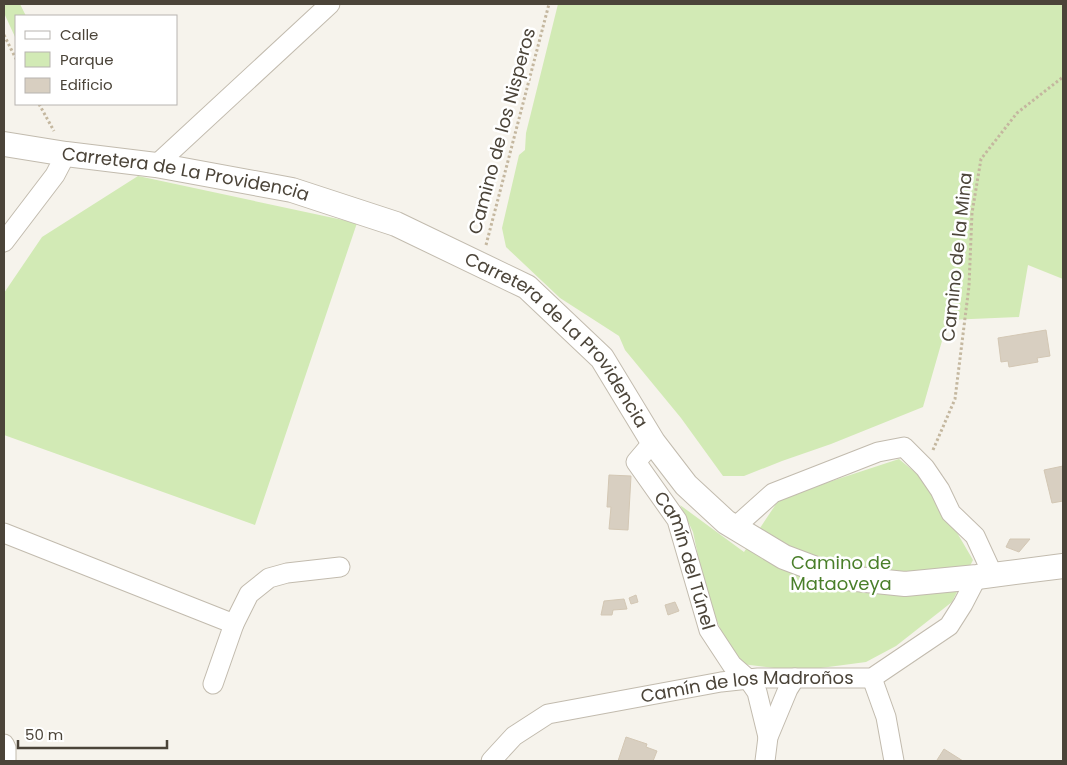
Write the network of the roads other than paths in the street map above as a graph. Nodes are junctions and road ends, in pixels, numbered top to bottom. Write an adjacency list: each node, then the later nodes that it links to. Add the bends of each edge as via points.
1 (330, 4): 4 (street)
2 (4, 144): 3 (street, Carretera de La Providencia)
3 (66, 154): 4 (street, Carretera de La Providencia); 5 (street, via 55,175)
4 (156, 165): 6 (street, Carretera de La Providencia, via 292,190 396,224 527,287 602,358)
5 (4, 242)
6 (654, 442): 7 (street, Carretera de La Providencia, via 686,485); 15 (street, Camín del Túnel, via 636,462 677,520 709,630 732,665)
7 (735, 527): 11 (street, Carretera de La Providencia, via 784,557 837,577 905,584); 11 (street, via 773,493 878,452 904,447 925,468 952,513 975,536)
8 (4, 533): 12 (street)
9 (1063, 566): 11 (street, Carretera de La Providencia)
10 (340, 567): 12 (street, via 269,578 249,594)
11 (985, 576): 14 (street, Camín de los Madroños, via 949,626)
12 (234, 624): 16 (street)
13 (795, 678): 14 (street, Camín de los Madroños); 15 (street, Camín de los Madroños); 17 (street)
14 (872, 678): 22 (street, via 886,717)
15 (748, 680): 17 (street, via 757,692); 20 (street, Camín de los Madroños, via 721,682 548,714 514,736)
16 (213, 684)
17 (768, 736): 21 (street)
18 (4, 744): 19 (street)
19 (6, 761)
20 (492, 761)
21 (765, 761)
22 (894, 761)

